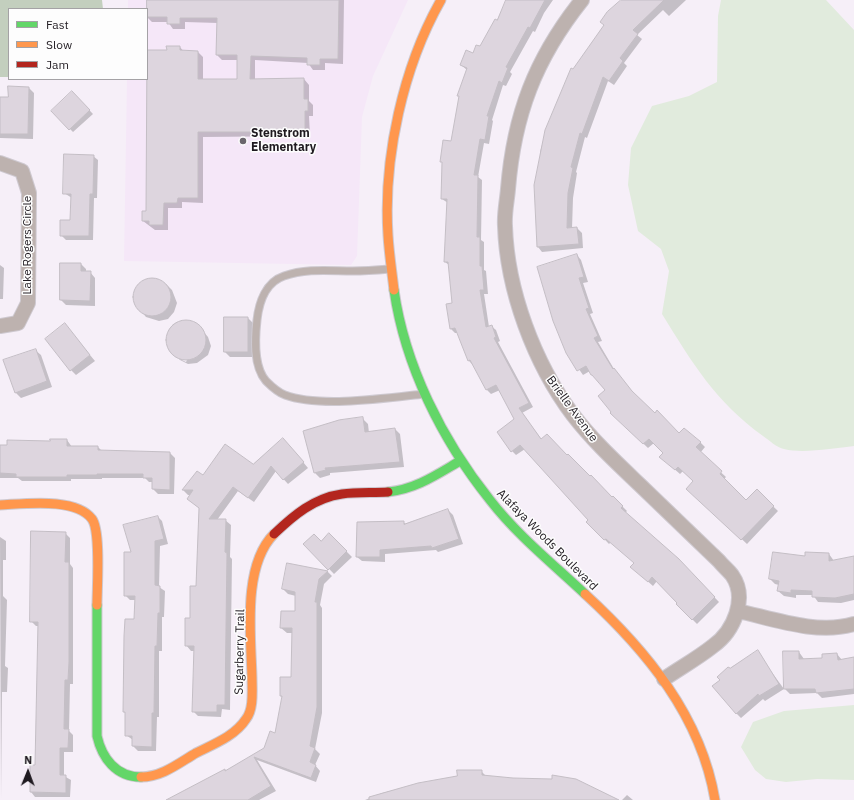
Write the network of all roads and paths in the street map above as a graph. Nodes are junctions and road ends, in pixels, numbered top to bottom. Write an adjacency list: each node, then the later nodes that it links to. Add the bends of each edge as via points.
1 (441, 0): 4 (street, Alafaya Woods Boulevard, via 404,88 398,116 390,164 387,214)
2 (582, 0): 9 (street, Brielle Avenue, via 561,26 540,64 520,115 510,164 505,225 512,275 524,321 545,372 573,414 599,446 732,576 739,592)
3 (0, 163): 5 (street, Lake Rogers Circle, via 22,171 29,193 28,303 18,323)
4 (390, 270): 6 (street, Alafaya Woods Boulevard, via 406,343); 6 (lane, via 308,270 283,276 275,281 264,293 259,305 256,358 265,380 284,395 298,398 379,400)
5 (0, 326)
6 (424, 394): 7 (street, Alafaya Woods Boulevard)
7 (460, 461): 8 (street, Sugarberry Trail, via 409,489 326,497 304,507 280,528 266,544 252,592 252,697 247,719 233,732 162,773 145,778 129,775 112,766 100,752 97,537 93,520 83,510 70,506); 11 (street, Alafaya Woods Boulevard, via 490,501 528,541 627,635)
8 (0, 505)
9 (738, 611): 10 (street, via 821,627 845,627); 11 (street, Brielle Avenue, via 726,633 714,646)
10 (854, 624)
11 (664, 679): 12 (street, Alafaya Woods Boulevard, via 700,745)
12 (715, 800)

